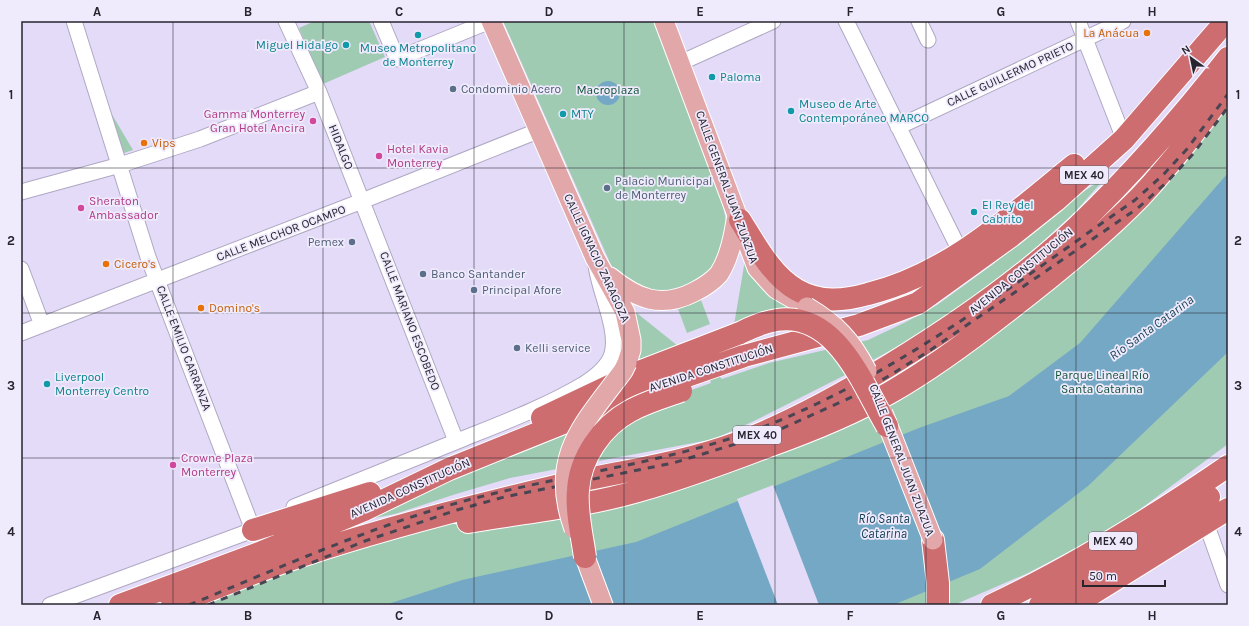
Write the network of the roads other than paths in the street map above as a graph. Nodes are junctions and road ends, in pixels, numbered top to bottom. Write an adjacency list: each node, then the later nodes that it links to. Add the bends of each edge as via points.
1 (74, 21): 21 (street, CALLE EMILIO CARRANZA)
2 (286, 21): 17 (street)
3 (381, 21): 4 (street, via 397,59)
4 (490, 21): 19 (main road, CALLE IGNACIO ZARAGOZA)
5 (664, 21): 15 (main road, CALLE GENERAL JUAN ZUAZUA)
6 (773, 21): 15 (street)
7 (846, 21): 18 (street)
8 (919, 21): 13 (street)
9 (1078, 21): 12 (street)
10 (1123, 21): 12 (street, CALLE GUILLERMO PRIETO)
11 (1226, 21): 20 (highway, AVENIDA CONSTITUCIÓN / MEX 40, via 1159,99)
12 (1085, 38): 18 (street, CALLE GUILLERMO PRIETO); 20 (street)
13 (928, 40)
14 (1228, 58): 41 (highway, AVENIDA CONSTITUCIÓN / MEX 40, via 1165,133 1076,228 1038,261 1000,291 916,349 821,405 774,428 700,455 548,488)
15 (680, 63): 24 (main road, CALLE GENERAL JUAN ZUAZUA)
16 (1228, 87): 41 (highway, via 1171,161 1141,196 1105,231 1058,273 980,332 888,394 808,432 635,492 455,524)
17 (319, 92): 21 (street, via 200,139); 23 (street, HIDALGO)
18 (898, 127): 25 (street)
19 (540, 130): 23 (street, CALLE MELCHOR OCAMPO); 26 (main road, CALLE IGNACIO ZARAGOZA)
20 (1122, 134): 25 (highway); 29 (highway, AVENIDA CONSTITUCIÓN / MEX 40, via 1055,201)
21 (120, 165): 22 (street); 28 (street, CALLE EMILIO CARRANZA, via 148,257)
22 (21, 192)
23 (362, 201): 28 (street, CALLE MELCHOR OCAMPO); 33 (street, CALLE MARIANO ESCOBEDO)
24 (739, 217): 25 (highway, via 766,260 784,280 796,289 819,299 850,299 884,290 910,281); 26 (main road, via 719,273 704,287 686,296 664,301 648,299 627,291); 32 (main road, CALLE GENERAL JUAN ZUAZUA, bridge, via 757,268 765,279 776,289 826,318 848,338 870,376)
25 (961, 253)
26 (599, 265): 33 (street, via 600,288 614,342 608,364 583,384 545,404); 42 (main road, CALLE IGNACIO ZARAGOZA, bridge, via 621,304 630,329 631,350 623,372 586,418 568,460 565,485 568,509)
27 (21, 269): 30 (street)
28 (158, 281): 30 (street, CALLE MELCHOR OCAMPO); 39 (street, CALLE EMILIO CARRANZA)
29 (918, 303): 35 (highway, AVENIDA CONSTITUCIÓN / MEX 40, via 859,325 695,372); 42 (highway, bridge, via 882,326 859,336 766,362 647,403 610,425 592,448 582,467 578,509)
30 (42, 325): 31 (street, CALLE MELCHOR OCAMPO)
31 (21, 333)
32 (887, 426): 35 (highway, bridge, via 841,348 821,330 791,319 766,322 640,372 549,414); 40 (main road, CALLE GENERAL JUAN ZUAZUA, bridge)
33 (456, 441): 39 (street, via 284,511)
34 (1228, 466): 50 (highway, MEX 40, via 1091,554)
35 (449, 469): 39 (highway); 45 (highway, AVENIDA CONSTITUCIÓN / MEX 40, via 364,510 262,552)
36 (1228, 483): 51 (highway, via 1183,516)
37 (1228, 509): 38 (highway, MEX 40)
38 (1205, 524): 43 (street); 52 (highway, MEX 40); 53 (highway, via 1181,555)
39 (253, 530): 44 (street)
40 (933, 540): 48 (highway); 49 (street, CALLE GENERAL JUAN ZUAZUA, via 946,576)
41 (299, 557): 46 (highway, AVENIDA CONSTITUCIÓN / MEX 40)
42 (585, 557): 47 (main road, CALLE IGNACIO ZARAGOZA)
43 (1228, 585)
44 (50, 605)
45 (120, 605)
46 (172, 605)
47 (603, 605)
48 (938, 605)
49 (949, 605)
50 (992, 605)
51 (1040, 605)
52 (1074, 605)
53 (1102, 605)

